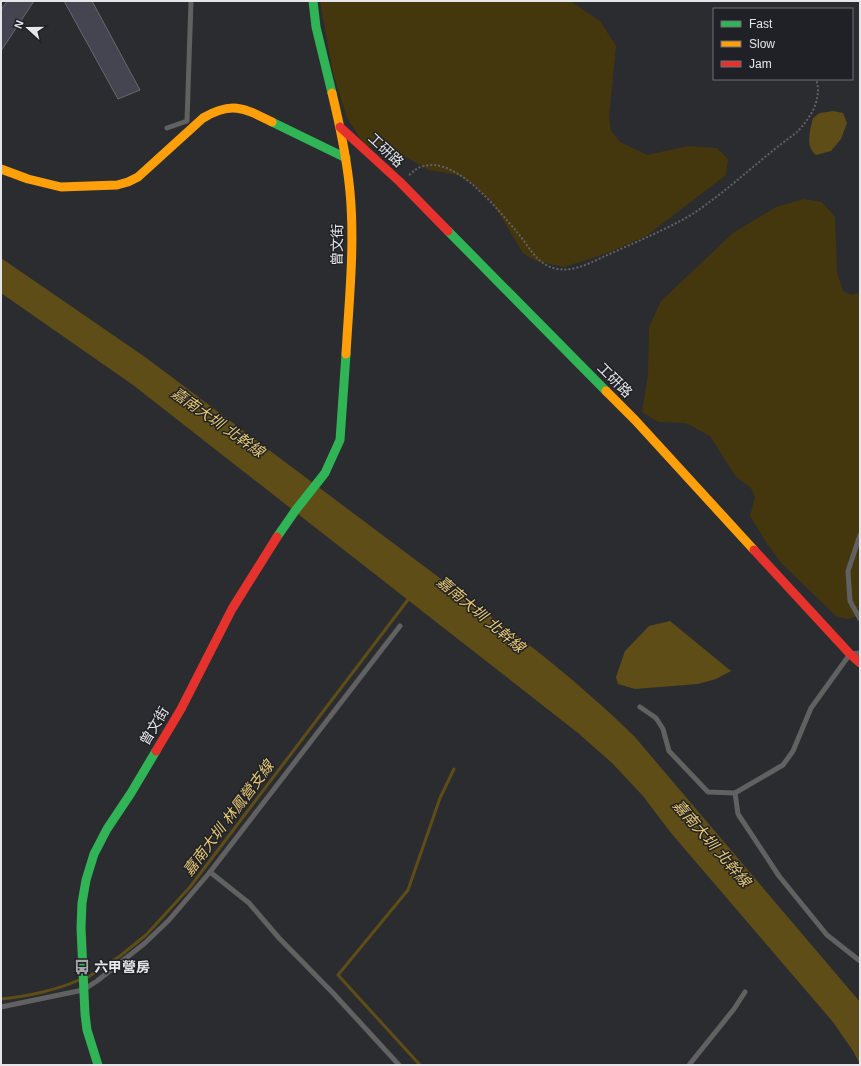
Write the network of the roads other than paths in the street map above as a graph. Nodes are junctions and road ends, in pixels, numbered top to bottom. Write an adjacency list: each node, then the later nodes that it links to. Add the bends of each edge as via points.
1 (191, 1): 4 (lane, via 187,120)
2 (312, 1): 3 (main road, 曾文街)
3 (340, 127): 5 (main road, 曾文街); 11 (main road, 工研路, via 400,182 635,420)
4 (167, 128)
5 (346, 158): 6 (main road, via 250,111 238,108 215,111 203,118 138,177 117,185 62,187 28,179); 17 (main road, 曾文街, via 352,246 340,440 325,472 295,511 232,609 181,709 94,854 82,903)
6 (1, 168)
7 (860, 534): 8 (lane, via 848,571 850,600)
8 (860, 619)
9 (400, 626): 15 (lane)
10 (860, 653): 11 (lane)
11 (850, 654): 12 (main road, 工研路); 14 (lane, via 811,708 794,751 783,765)
12 (860, 663)
13 (640, 708): 14 (lane, via 656,718 663,729 669,751 708,792)
14 (735, 793): 16 (lane, via 738,814 779,876 828,935)
15 (210, 872): 17 (lane, via 169,920 145,943 97,981); 21 (lane, via 248,903)
16 (860, 961)
17 (83, 987): 19 (lane, via 52,997); 20 (main road, via 87,1030)
18 (745, 992): 22 (lane)
19 (1, 1007)
20 (98, 1065)
21 (399, 1065)
22 (689, 1065)

